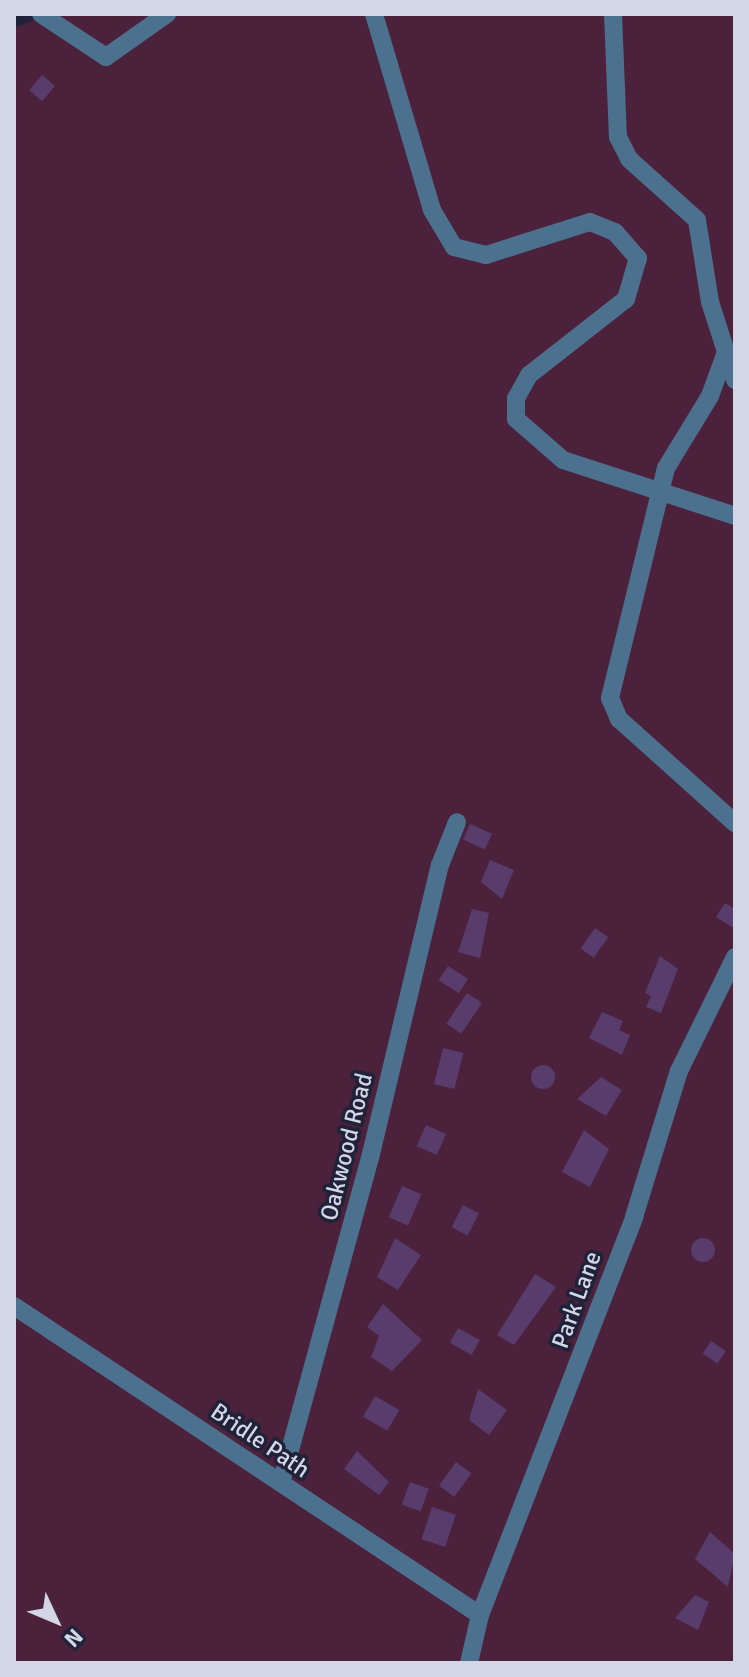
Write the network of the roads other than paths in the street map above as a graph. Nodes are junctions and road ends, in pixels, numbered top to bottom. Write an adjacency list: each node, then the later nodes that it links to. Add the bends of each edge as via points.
1 (41, 14): 2 (street, via 106,57)
2 (167, 14)
3 (374, 14): 7 (street, via 432,210 454,247 486,255 590,222 615,232 638,258 626,299 529,375 516,398 516,419 563,460)
4 (613, 14): 5 (street, via 618,137 629,159 697,220)
5 (726, 352): 6 (street); 7 (street, via 710,396 666,468)
6 (735, 380)
7 (662, 493): 8 (street); 10 (street, via 610,698 619,719)
8 (735, 516)
9 (457, 822): 13 (street, Oakwood Road, via 440,865 367,1170)
10 (735, 823)
11 (735, 957): 14 (street, Park Lane, via 679,1071 634,1217)
12 (14, 1306): 13 (street, Bridle Path)
13 (281, 1483): 14 (street, Bridle Path)
14 (480, 1615): 15 (street, Park Lane)
15 (469, 1663)

